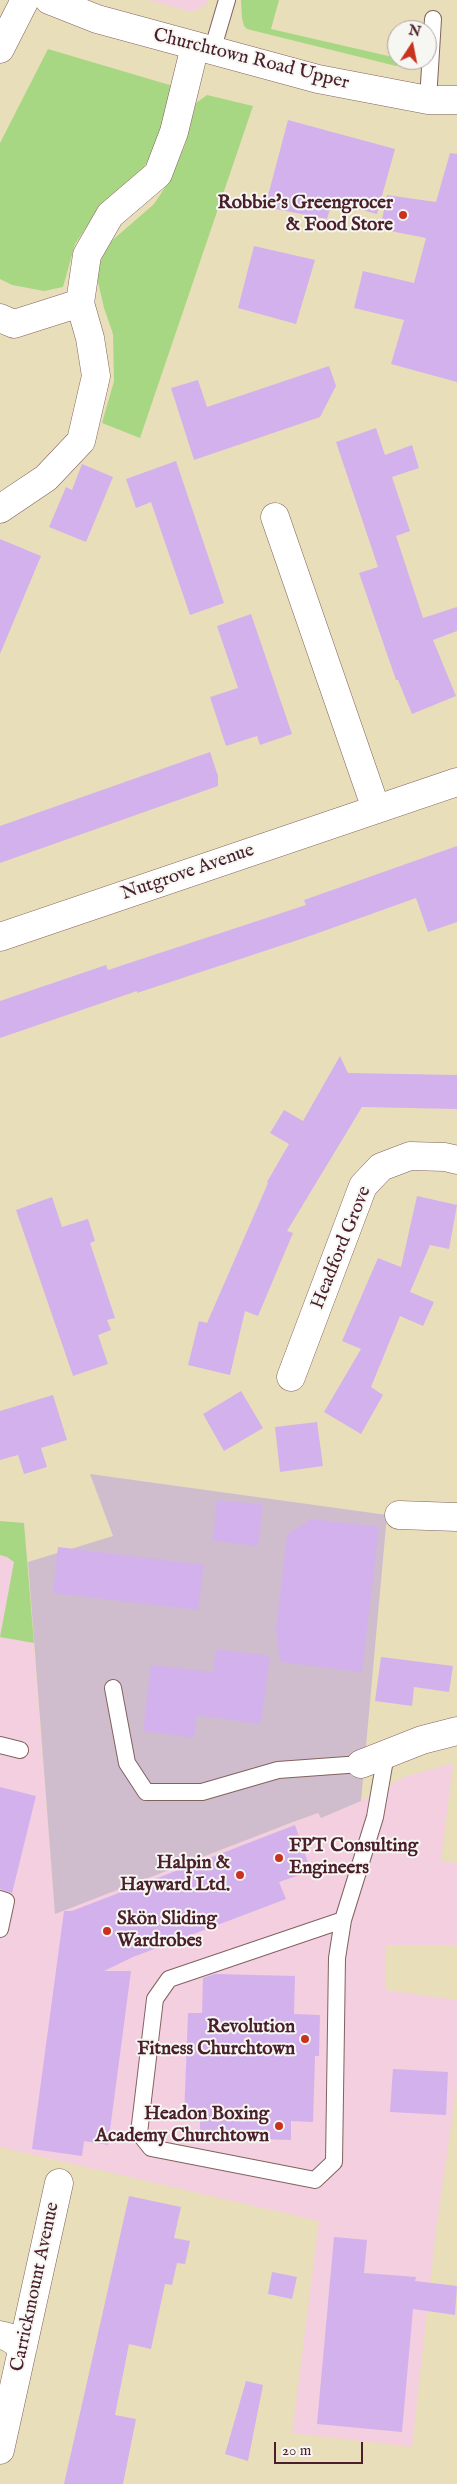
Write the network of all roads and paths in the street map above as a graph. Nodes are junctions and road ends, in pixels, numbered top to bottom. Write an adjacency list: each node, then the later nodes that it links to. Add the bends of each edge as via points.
1 (25, 0): 5 (street)
2 (50, 0): 6 (street, Churchtown Road Upper, via 97,19)
3 (227, 0): 6 (lane)
4 (433, 19): 7 (lane)
5 (0, 48)
6 (204, 49): 7 (street, Churchtown Road Upper, via 318,79); 9 (street, via 158,174 110,215 87,255)
7 (428, 100): 8 (street, Churchtown Road Upper)
8 (457, 100)
9 (80, 303): 10 (street, via 14,324); 11 (street, via 96,376 81,441 46,478)
10 (0, 318)
11 (0, 508)
12 (275, 517): 14 (street)
13 (457, 782): 14 (street, Nutgrove Avenue)
14 (376, 809): 15 (street, Nutgrove Avenue)
15 (0, 937)
16 (457, 1160): 17 (street, Headford Grove, via 410,1156 381,1167 363,1186)
17 (291, 1377)
18 (399, 1515): 19 (street)
19 (457, 1517)
20 (113, 1688): 25 (lane, via 127,1763 146,1792 202,1792 278,1770)
21 (457, 1731): 24 (street)
22 (0, 1745): 23 (lane)
23 (20, 1750)
24 (386, 1754): 25 (street); 27 (lane, via 375,1817)
25 (361, 1764)
26 (0, 1899): 28 (lane, via 6,1901)
27 (343, 1920): 27 (lane, via 337,1958 334,2162 315,2180 151,2148 139,2133 155,1999 168,1979)
28 (0, 1929)
29 (59, 2183): 30 (street, Carrickmount Avenue)
30 (12, 2341): 31 (street, Carrickmount Avenue)
31 (0, 2450)

